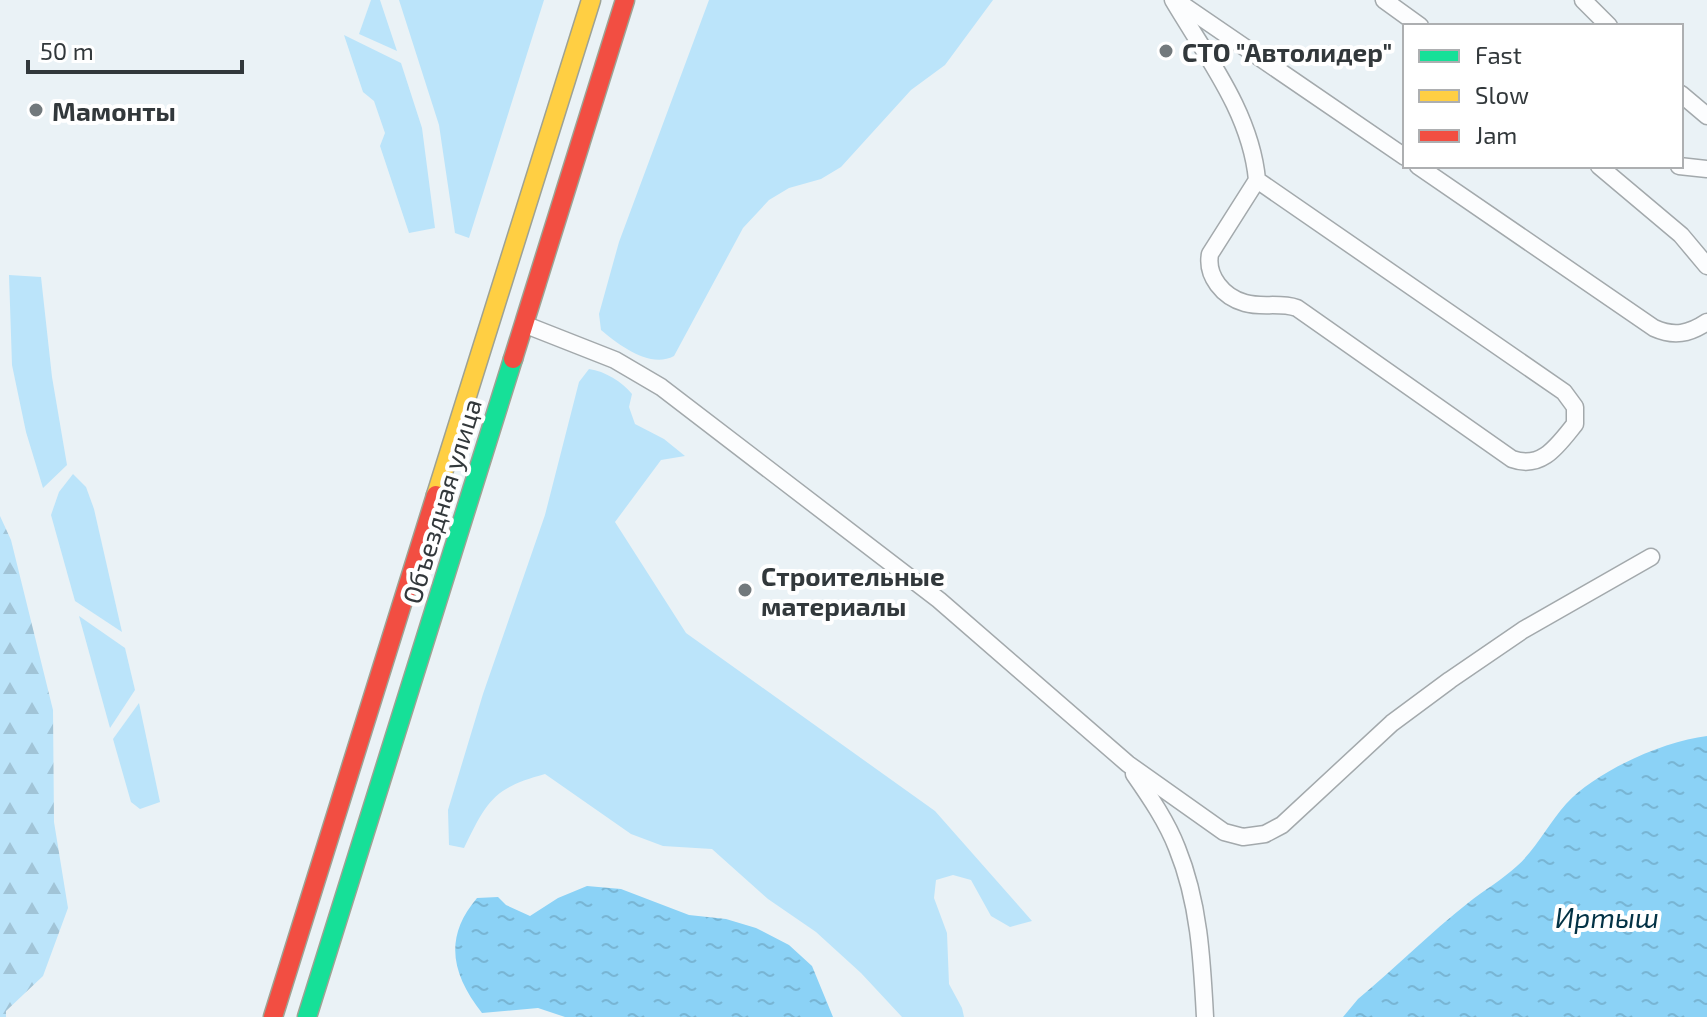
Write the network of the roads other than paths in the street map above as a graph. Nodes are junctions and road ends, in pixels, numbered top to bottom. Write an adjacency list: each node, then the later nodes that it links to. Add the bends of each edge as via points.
1 (591, 0): 21 (main road, Объездная улица)
2 (625, 0): 18 (main road, Объездная улица)
3 (1174, 0): 10 (lane); 15 (lane, via 1237,108 1251,143)
4 (1384, 0): 6 (lane)
5 (1583, 0): 7 (lane)
6 (1417, 24)
7 (1607, 24)
8 (1683, 96): 9 (lane)
9 (1707, 116)
10 (1403, 156)
11 (1683, 166): 14 (lane)
12 (1421, 168): 17 (lane, via 1654,328 1674,335)
13 (1601, 168): 16 (lane, via 1681,235)
14 (1707, 169)
15 (1257, 180): 15 (lane, via 1564,392 1575,407 1575,424 1546,456 1524,464 1297,308 1242,302 1220,287 1211,276 1210,254)
16 (1707, 266)
17 (1707, 322)
18 (524, 325): 20 (lane, via 615,360 697,413 939,600); 22 (main road, Объездная улица)
19 (1651, 557): 20 (lane, via 1523,630 1450,680 1392,723 1282,825 1265,834 1243,837 1224,832)
20 (1128, 764): 23 (lane, via 1177,845 1185,870 1198,918)
21 (273, 1017)
22 (307, 1017)
23 (1205, 1017)

